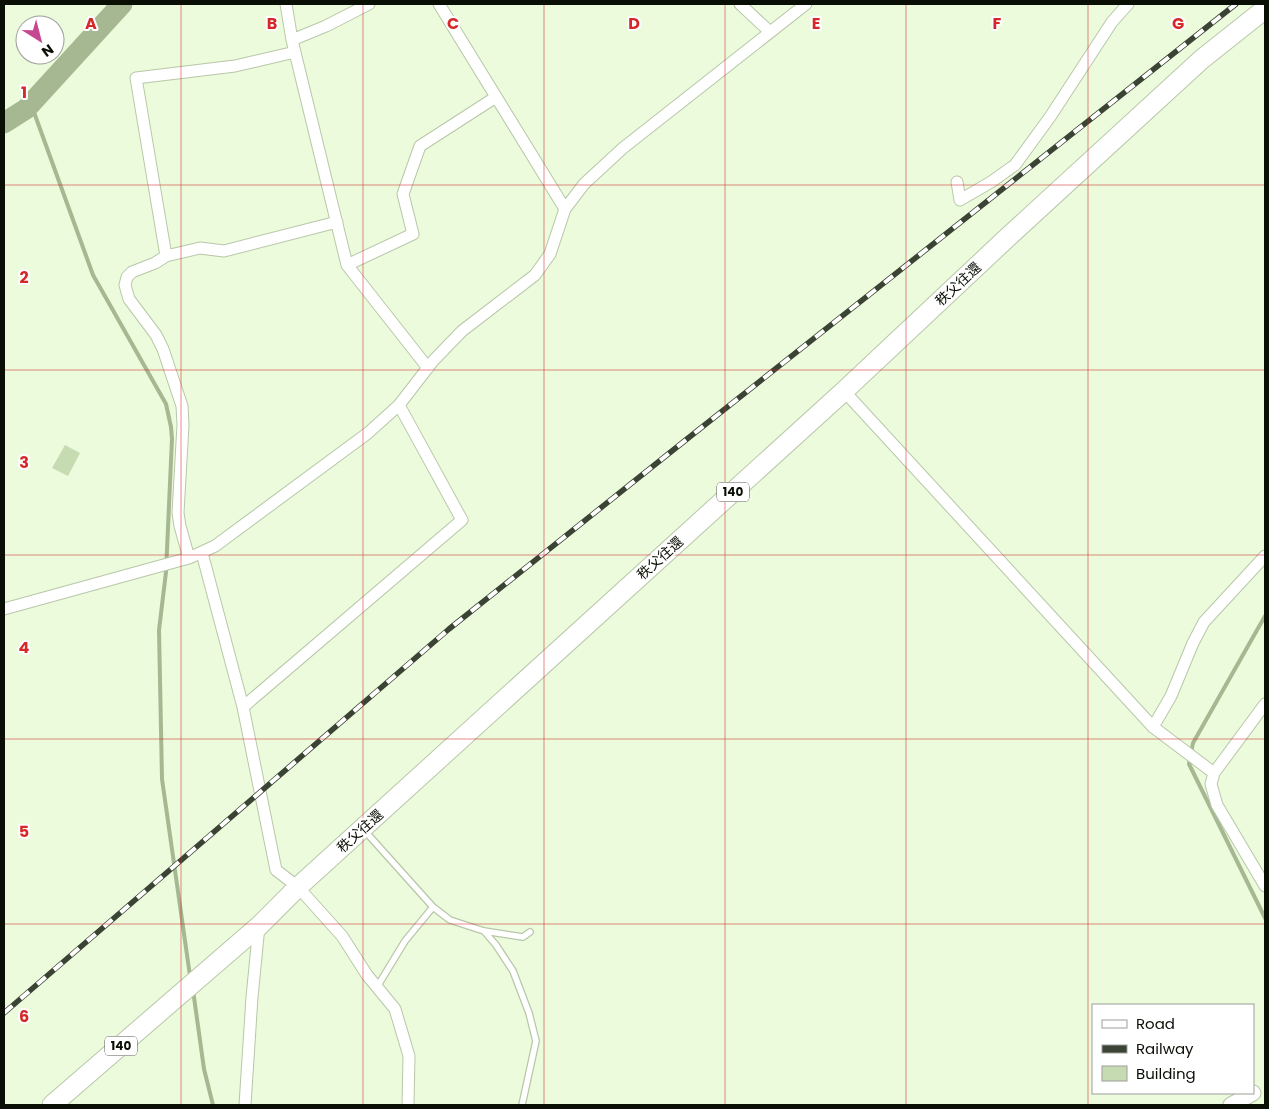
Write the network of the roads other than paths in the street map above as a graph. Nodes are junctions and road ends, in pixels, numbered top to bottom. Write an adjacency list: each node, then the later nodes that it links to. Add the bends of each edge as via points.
1 (286, 4): 9 (street)
2 (369, 4): 9 (street)
3 (439, 4): 10 (street)
4 (740, 4): 8 (street)
5 (806, 4): 8 (street)
6 (1128, 4): 11 (street, via 1112,22 1015,165 960,200)
7 (1265, 9): 17 (highway, 秩父往還 / 140, via 1202,60)
8 (770, 32): 12 (street, via 623,148 584,184)
9 (294, 46): 13 (street); 14 (street, via 235,66 136,78)
10 (496, 97): 12 (street); 15 (street, via 420,146 403,194 413,234)
11 (956, 182)
12 (565, 209): 16 (street, via 550,254 535,275 462,331)
13 (336, 222): 14 (street, via 224,251 200,248); 15 (street)
14 (166, 256): 21 (street, via 132,272 125,285 129,299 163,349 182,406 178,513)
15 (347, 265): 16 (street)
16 (428, 368): 18 (street)
17 (844, 391): 26 (street); 28 (highway, 秩父往還 / 140)
18 (399, 405): 19 (street, via 368,433); 24 (street, via 462,520)
19 (202, 553): 21 (street); 24 (street)
20 (1265, 556): 26 (street, via 1204,622 1172,696)
21 (189, 558): 22 (street)
22 (4, 609)
23 (1265, 704): 25 (street)
24 (243, 707): 30 (street, via 276,870)
25 (1261, 718): 27 (street)
26 (1153, 728): 27 (street)
27 (1214, 773): 29 (street, via 1211,784 1217,805)
28 (363, 829): 30 (highway, 秩父往還 / 140); 31 (lane)
29 (1263, 877)
30 (298, 887): 32 (highway, 秩父往還 / 140); 35 (street, via 342,936)
31 (433, 907): 33 (lane, via 450,920); 35 (lane, via 405,941)
32 (259, 926): 39 (highway, 秩父往還 / 140); 40 (street)
33 (484, 931): 34 (lane, via 523,937); 42 (lane, via 513,971 536,1041)
34 (530, 932)
35 (377, 987): 41 (street, via 395,1009 409,1056)
36 (1265, 1086): 37 (street)
37 (1254, 1092)
38 (1251, 1094): 43 (street)
39 (52, 1105)
40 (245, 1105)
41 (408, 1105)
42 (522, 1105)
43 (1230, 1105)

